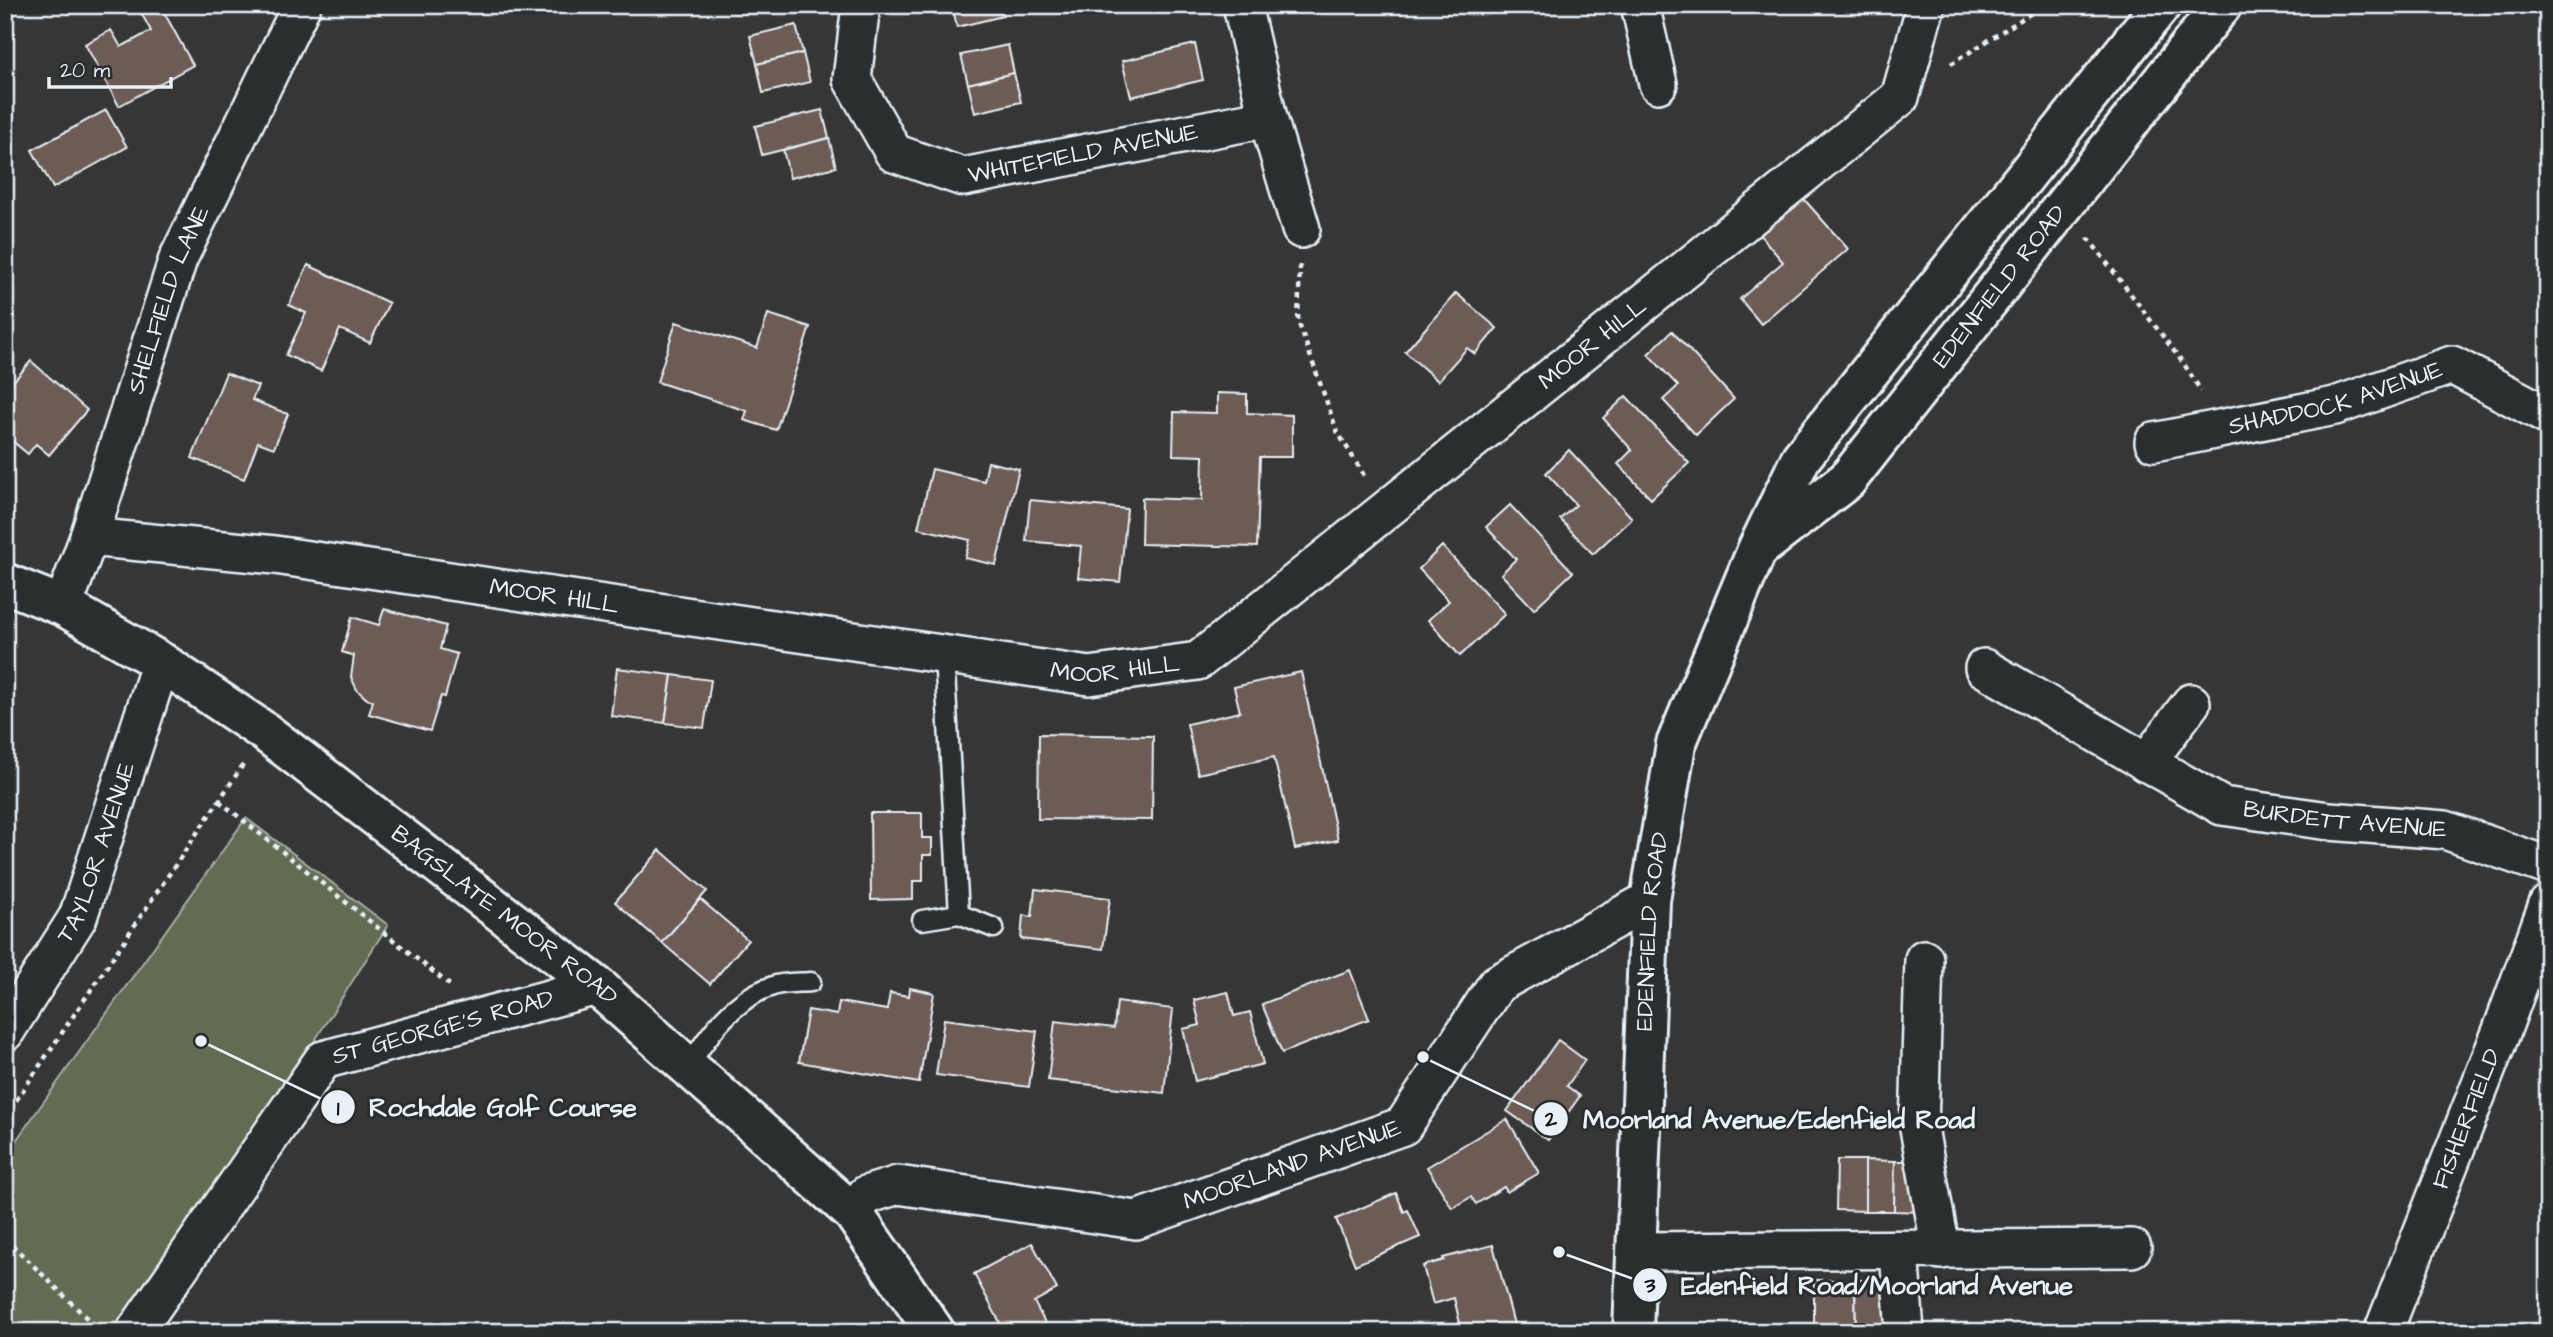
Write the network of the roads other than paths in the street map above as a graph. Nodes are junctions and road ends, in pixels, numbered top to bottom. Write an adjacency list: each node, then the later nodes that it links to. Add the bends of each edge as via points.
1 (302, 5): 15 (street, SHELFIELD LANE, via 178,259)
2 (860, 5): 9 (street, WHITEFIELD AVENUE, via 852,79 894,153 963,177)
3 (1242, 5): 9 (street)
4 (1640, 5): 8 (street)
5 (1926, 5): 19 (street, MOOR HILL, via 1900,97 1198,661 1089,676)
6 (2161, 5): 10 (main road, EDENFIELD ROAD)
7 (2222, 5): 11 (main road, EDENFIELD ROAD)
8 (1658, 84)
9 (1268, 118): 12 (street)
10 (2052, 140): 11 (main road); 16 (main road, EDENFIELD ROAD, via 1801,458)
11 (2088, 173): 16 (main road, EDENFIELD ROAD, via 1847,480)
12 (1301, 229)
13 (2548, 416): 14 (street, SHADDOCK AVENUE, via 2452,365 2335,406)
14 (2154, 442)
15 (89, 537): 18 (street, SHELFIELD LANE); 19 (street, MOOR HILL, via 275,555)
16 (1757, 550): 25 (main road, EDENFIELD ROAD, via 1676,744)
17 (5, 583): 18 (main road, BAGSLATE MOOR ROAD)
18 (64, 606): 20 (main road, BAGSLATE MOOR ROAD)
19 (944, 654): 27 (lane)
20 (161, 662): 32 (main road, BAGSLATE MOOR ROAD, via 265,732); 33 (street, TAYLOR AVENUE, via 78,917)
21 (1984, 668): 23 (street, BURDETT AVENUE)
22 (2191, 703): 23 (street)
23 (2146, 763): 24 (street, BURDETT AVENUE, via 2222,806 2445,830)
24 (2548, 866)
25 (1650, 900): 35 (street, MOORLAND AVENUE, via 1497,984 1403,1126 1136,1220 898,1185 866,1195); 38 (main road, EDENFIELD ROAD)
26 (2548, 904): 44 (street, FISHERFIELD)
27 (959, 914): 28 (lane); 29 (lane)
28 (922, 920)
29 (993, 928)
30 (1924, 959): 37 (street, via 1919,1128)
31 (811, 982): 34 (lane, via 774,985 743,1002 712,1030)
32 (597, 986): 34 (main road, BAGSLATE MOOR ROAD); 40 (street, ST GEORGE'S ROAD, via 323,1060)
33 (5, 1032)
34 (688, 1067): 35 (main road, BAGSLATE MOOR ROAD)
35 (853, 1213): 41 (main road, BAGSLATE MOOR ROAD)
36 (2132, 1248): 37 (street)
37 (1941, 1250): 39 (street)
38 (1636, 1251): 39 (street); 42 (main road, EDENFIELD ROAD)
39 (1899, 1251): 43 (street)
40 (135, 1332)
41 (935, 1332)
42 (1633, 1332)
43 (1905, 1332)
44 (2383, 1332)

